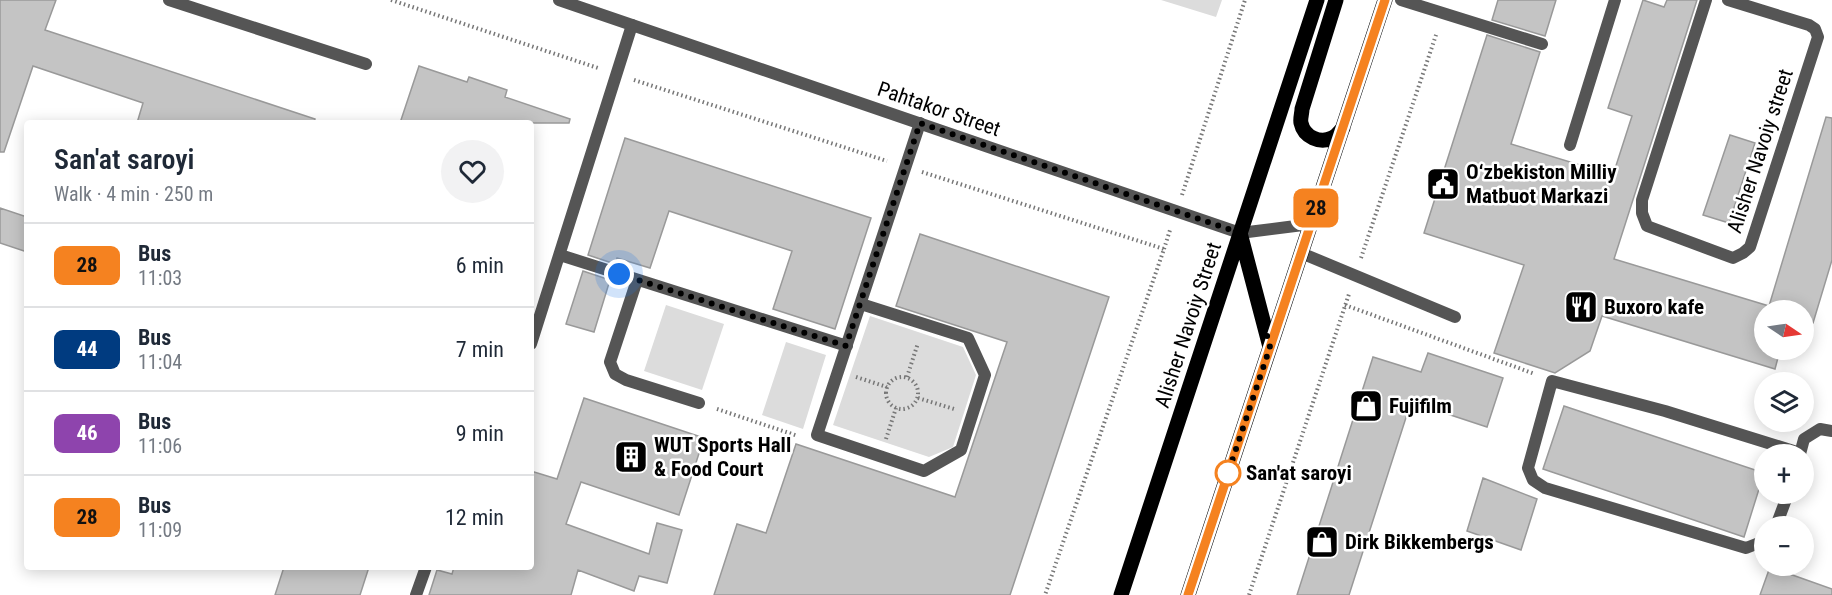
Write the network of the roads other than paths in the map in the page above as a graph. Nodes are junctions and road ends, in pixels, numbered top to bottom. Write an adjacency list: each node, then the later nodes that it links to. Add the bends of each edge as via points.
1 (170, 0): 12 (street)
2 (559, 0): 10 (street, Pahtakor Street)
3 (1317, 0): 17 (main road, Alisher Navoiy Street)
4 (1336, 0): 14 (main road, via 1301,123 1312,138 1320,140 1335,137)
5 (1385, 0): 14 (main road)
6 (1401, 0): 11 (street)
7 (1615, 0): 15 (street)
8 (1706, 0): 9 (street, Alisher Navoiy street, via 1642,200 1642,213 1647,226 1733,258 1750,247 1818,37 1809,25)
9 (1728, 0)
10 (632, 25): 13 (street, Pahtakor Street); 19 (street)
11 (1542, 44)
12 (366, 64)
13 (920, 123): 17 (street, Pahtakor Street); 21 (street)
14 (1343, 128): 16 (main road)
15 (1570, 145)
16 (1311, 224): 17 (street, Pahtakor Street); 18 (main road)
17 (1240, 233): 25 (main road); 33 (main road, Alisher Navoiy Street)
18 (1301, 254): 22 (street); 25 (main road)
19 (560, 255): 20 (street); 23 (street)
20 (637, 280): 24 (street); 26 (street, via 610,362 615,374)
21 (861, 304): 24 (street); 24 (street, via 968,338 985,375 961,450 924,471 817,435)
22 (1455, 317)
23 (534, 335)
24 (846, 346)
25 (1270, 347): 34 (main road)
26 (699, 403)
27 (1832, 431): 29 (street, via 1820,429)
28 (1769, 444): 30 (street, via 1552,381 1528,468 1533,480 1545,488 1746,548)
29 (1803, 444)
30 (1754, 545)
31 (425, 570): 32 (street)
32 (416, 595)
33 (1122, 595)
34 (1188, 595)

